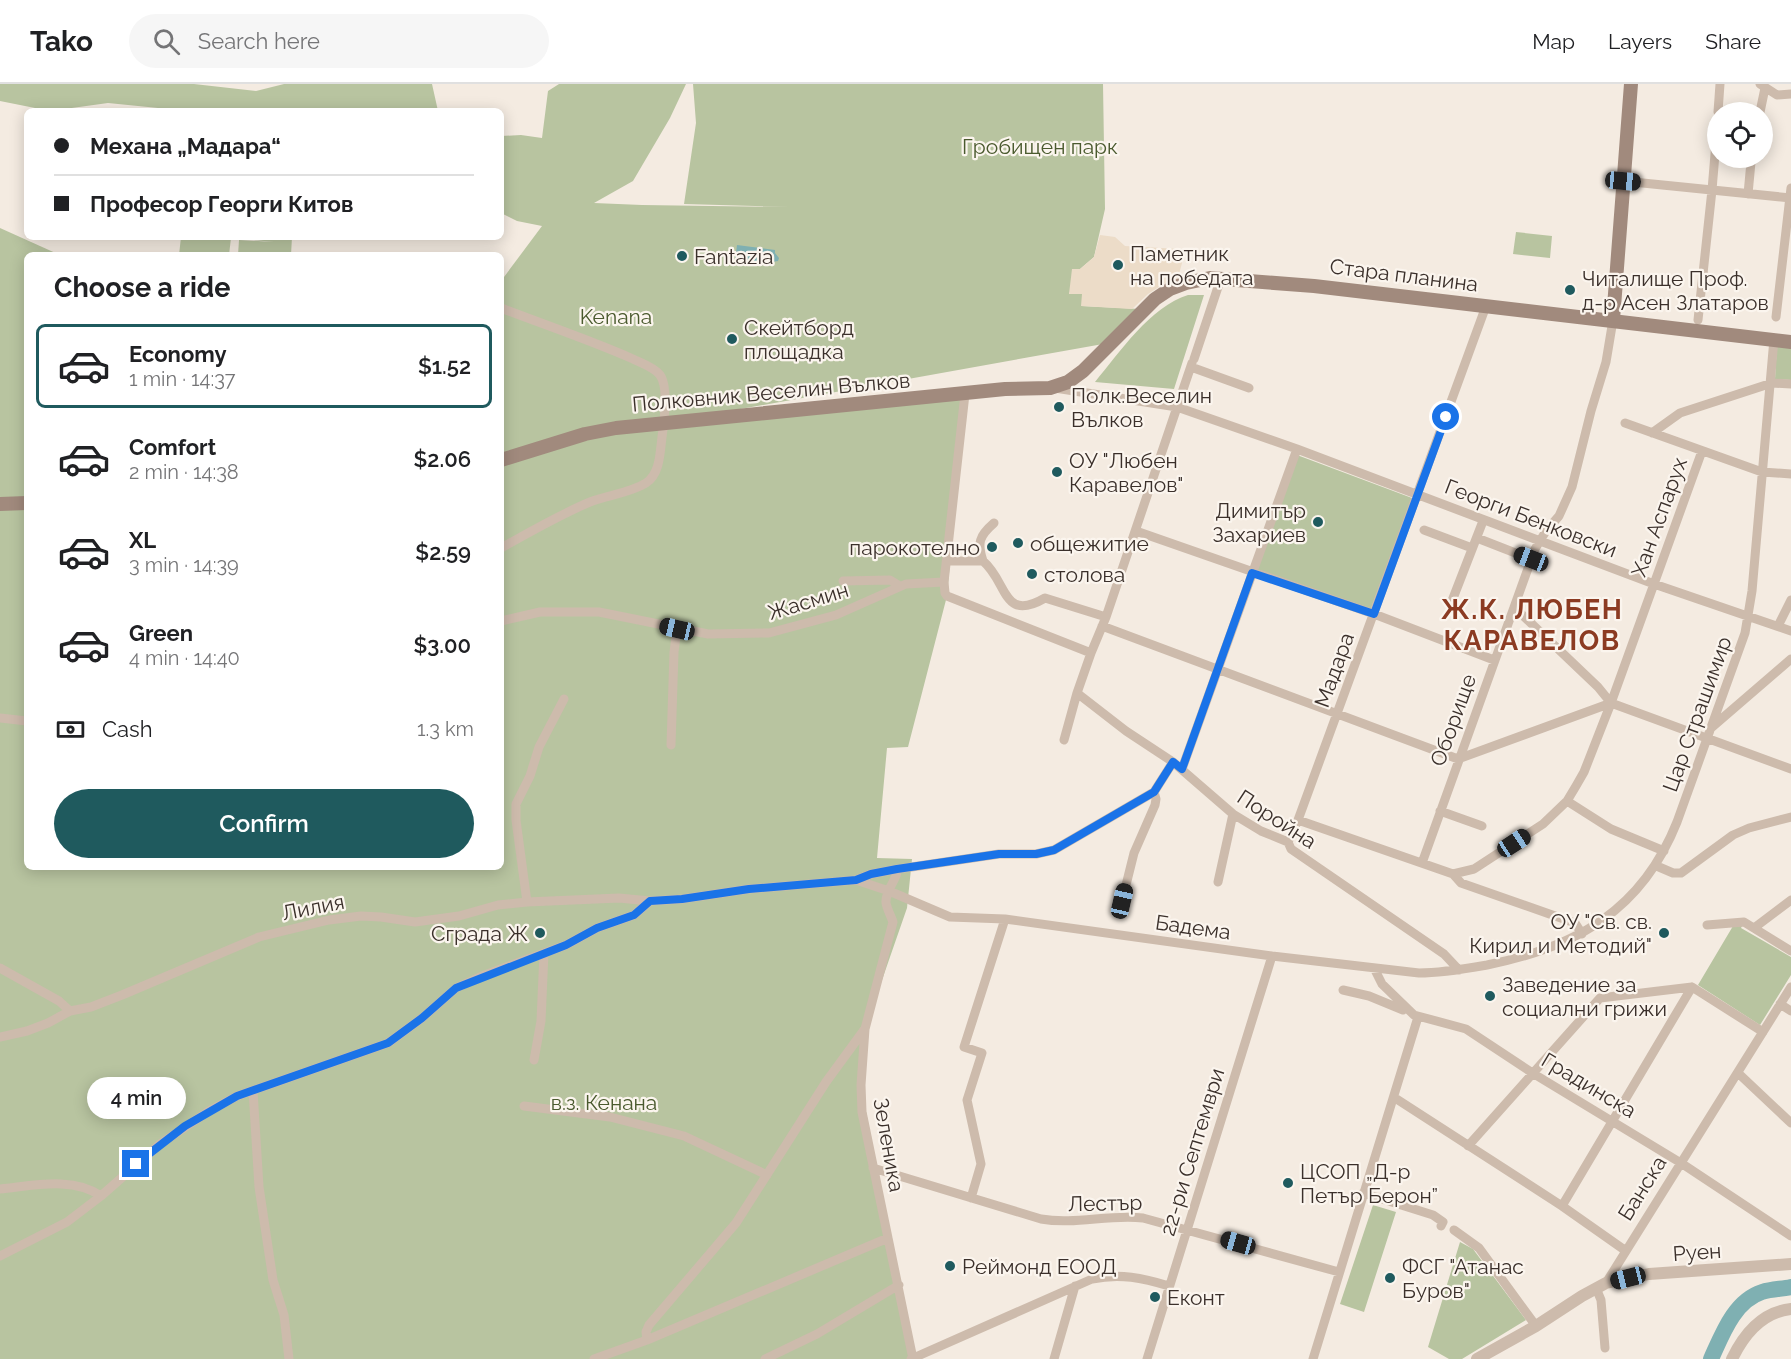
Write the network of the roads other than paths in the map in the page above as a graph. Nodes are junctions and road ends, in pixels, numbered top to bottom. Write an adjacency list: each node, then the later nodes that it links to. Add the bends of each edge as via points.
1 (1631, 84): 9 (main road)
2 (1720, 84): 5 (street)
3 (1763, 86): 4 (street, via 1777,95); 6 (street)
4 (1791, 94)
5 (1719, 102)
6 (1761, 102)
7 (1714, 168): 10 (street)
8 (1750, 168): 11 (street)
9 (1623, 181): 10 (street); 17 (main road)
10 (1712, 190): 11 (street); 18 (street)
11 (1748, 194): 12 (street)
12 (1791, 195): 16 (street)
13 (1221, 278): 14 (main road, Стара планина); 21 (street); 24 (main road, Стара планина, via 1170,289 1143,310 1083,371)
14 (1486, 306): 17 (main road, Стара планина); 36 (street, Мадара)
15 (504, 309): 28 (street, via 607,348 657,372 665,390)
16 (1776, 317)
17 (1613, 320): 19 (main road, Стара планина); 44 (street, Оборище, via 1606,362 1572,488 1565,506)
18 (1698, 320)
19 (1774, 339): 20 (main road, Стара планина); 22 (street, Цар Страшимир)
20 (1791, 342)
21 (1192, 363): 25 (street); 27 (street)
22 (1772, 383): 23 (street); 30 (street, via 1680,413); 34 (street, Цар Страшимир)
23 (1791, 384)
24 (1050, 388): 26 (main road, Полковник Веселин Вълков); 27 (street, Георги Бенковски)
25 (1249, 388)
26 (965, 394): 28 (main road, Полковник Веселин Вълков); 48 (street)
27 (1178, 407): 31 (street, Георги Бенковски); 42 (street)
28 (664, 423): 33 (main road, Полковник Веселин Вълков, via 585,434); 45 (street, via 657,469 646,483 557,517)
29 (1625, 423): 30 (street)
30 (1652, 433): 32 (street)
31 (1297, 449): 36 (street, Георги Бенковски); 50 (street)
32 (1702, 451): 34 (street); 53 (street, Хан Аспарух)
33 (504, 459)
34 (1762, 472): 35 (street); 59 (street, Цар Страшимир)
35 (1791, 474)
36 (1418, 495): 39 (street, Георги Бенковски); 58 (street, Мадара)
37 (24, 503): 38 (main road)
38 (0, 504)
39 (1483, 520): 43 (street); 44 (street, Георги Бенковски)
40 (994, 523): 49 (street, via 983,532 979,547)
41 (1424, 530): 46 (street)
42 (1136, 531): 50 (street); 61 (street)
43 (1478, 538): 46 (street); 47 (street)
44 (1540, 542): 47 (street, Оборище); 53 (street, Георги Бенковски)
45 (504, 546)
46 (1472, 548): 56 (street)
47 (1531, 559): 57 (street, Оборище)
48 (947, 561): 49 (street); 52 (street)
49 (983, 561): 61 (street, via 1017,606 1030,607 1045,598)
50 (1252, 573): 58 (street); 68 (street)
51 (843, 581): 54 (street, via 890,580)
52 (944, 582): 54 (street, Жасмин); 65 (street, via 945,593 952,598)
53 (1654, 584): 59 (street, Георги Бенковски); 71 (street, Хан Аспарух)
54 (900, 586): 63 (street, Жасмин, via 836,615 769,633 708,634)
55 (1791, 600): 62 (street)
56 (1450, 606)
57 (1514, 608): 67 (street, Оборище); 71 (street)
58 (1374, 614): 67 (street); 72 (street, Мадара)
59 (1748, 617): 62 (street, Георги Бенковски); 75 (street, Цар Страшимир)
60 (504, 620): 63 (street, Жасмин, via 540,612 599,612)
61 (1104, 622): 65 (street); 68 (street)
62 (1778, 626): 64 (street, Георги Бенковски)
63 (677, 629): 77 (street)
64 (1791, 631)
65 (1091, 652): 69 (street)
66 (1791, 659): 75 (street)
67 (1494, 660): 78 (street, Оборище)
68 (1217, 670): 72 (street); 80 (street)
69 (1077, 693): 76 (street); 79 (street, Поройна)
70 (564, 699): 101 (street, via 516,804)
71 (1611, 703): 75 (street); 78 (street); 83 (street, Хан Аспарух, via 1584,771)
72 (1337, 715): 78 (street); 87 (street, Мадара)
73 (0, 718): 74 (street)
74 (24, 721)
75 (1708, 734): 81 (street); 90 (street, Цар Страшимир)
76 (1064, 740)
77 (671, 745)
78 (1458, 759): 84 (street, Оборище)
79 (1173, 762): 80 (street, Поройна); 82 (street)
80 (1182, 769): 85 (street, Поройна)
81 (1791, 769)
82 (1154, 792): 93 (street, via 1054,850); 100 (street, via 1155,805 1134,853)
83 (1567, 801): 90 (street, via 1611,829); 94 (street, Хан Аспарух, via 1544,824 1494,857 1474,869)
84 (1440, 811): 88 (street); 91 (street, Оборище)
85 (1233, 814): 89 (street, Поройна); 96 (street)
86 (1791, 817): 92 (street, via 1733,835 1681,873)
87 (1298, 819): 89 (street, Мадара); 91 (street)
88 (1482, 826)
89 (1288, 842): 111 (street, Поройна, via 1291,849 1444,954)
90 (1664, 851): 105 (street, Цар Страшимир, via 1631,896)
91 (1422, 863): 94 (street)
92 (1659, 867)
93 (897, 869): 95 (street); 97 (street, Зеленика)
94 (1453, 874): 105 (street, via 1461,883 1575,923)
95 (856, 880): 97 (street, Бадема); 99 (street, Лилия)
96 (1218, 882)
97 (889, 891): 102 (street, Бадема, via 950,917); 119 (street, Зеленика, via 886,901 893,922)
98 (1791, 900): 104 (street)
99 (650, 901): 101 (street, Лилия, via 619,898); 107 (street, via 634,915)
100 (1122, 901)
101 (527, 902): 116 (street, Лилия, via 415,922 361,916 278,931 91,1007)
102 (1005, 919): 108 (street, Бадема); 137 (street, via 964,1047 982,1053 967,1100 981,1164)
103 (1707, 925): 104 (street, via 1744,922)
104 (1754, 928): 106 (street)
105 (1582, 934): 111 (street, Цар Страшимир, via 1506,961)
106 (1791, 951)
107 (544, 953): 122 (street, via 541,1021); 125 (street, via 456,988 388,1043)
108 (1272, 956): 110 (street, Бадема); 140 (street, 22-ри Септември)
109 (0, 968): 116 (street)
110 (1374, 968): 111 (street, Бадема, via 1419,974); 118 (street, via 1382,984)
111 (1459, 970)
112 (1692, 987): 120 (street); 124 (street, via 1600,998); 128 (street)
113 (1791, 987): 115 (street, Банска)
114 (1343, 990): 118 (street, Градинска)
115 (1780, 1005): 117 (street); 120 (street, Банска)
116 (70, 1011): 121 (street, Лилия, via 27,1031)
117 (1791, 1011)
118 (1416, 1016): 124 (street, Градинска, via 1466,1029); 126 (street)
119 (865, 1029): 132 (street, Зеленика, via 862,1112); 133 (street)
120 (1763, 1032): 123 (street, Банска)
121 (0, 1037)
122 (534, 1060)
123 (1738, 1073): 129 (street); 131 (street, Банска)
124 (1534, 1074): 128 (street, Градинска); 130 (street)
125 (253, 1091): 136 (street, via 185,1126); 157 (street, via 261,1197)
126 (1395, 1098): 130 (street); 135 (street)
127 (524, 1106): 133 (street, via 610,1117 684,1136)
128 (1613, 1120): 131 (street, Градинска); 138 (street)
129 (1791, 1123)
130 (1468, 1146): 138 (street)
131 (1681, 1164): 142 (street, Градинска); 144 (street, Банска)
132 (873, 1168): 137 (street, Лестър); 143 (street, Зеленика)
133 (767, 1175): 154 (street, via 736,1223 649,1325)
134 (0, 1190): 136 (street, via 67,1184)
135 (1363, 1193): 139 (street, via 1433,1215 1443,1222); 147 (street)
136 (101, 1196): 145 (street, via 67,1222)
137 (971, 1198): 140 (street, Лестър, via 1052,1221 1126,1216)
138 (1562, 1206): 144 (street)
139 (1441, 1226)
140 (1187, 1228): 147 (street, Лестър); 150 (street, 22-ри Септември)
141 (1454, 1230): 153 (street, via 1479,1248)
142 (1791, 1236)
143 (888, 1238): 148 (street, Зеленика); 154 (street)
144 (1626, 1251): 151 (street, Банска)
145 (0, 1256)
146 (1791, 1264): 151 (street, Руен, via 1649,1274)
147 (1339, 1272): 163 (street)
148 (899, 1285): 159 (street, via 817,1334); 160 (street, Зеленика)
149 (1074, 1286): 150 (street, via 1119,1275); 160 (street); 161 (street)
150 (1170, 1286): 162 (street, 22-ри Септември)
151 (1601, 1286): 153 (street, Банска); 155 (street)
152 (1791, 1309): 156 (street, via 1756,1323)
153 (1536, 1326): 164 (street, Банска)
154 (647, 1340): 158 (street)
155 (1605, 1348)
156 (1736, 1355)
157 (289, 1359)
158 (594, 1359)
159 (765, 1359)
160 (913, 1359)
161 (1054, 1359)
162 (1147, 1359)
163 (1313, 1359)
164 (1477, 1359)

